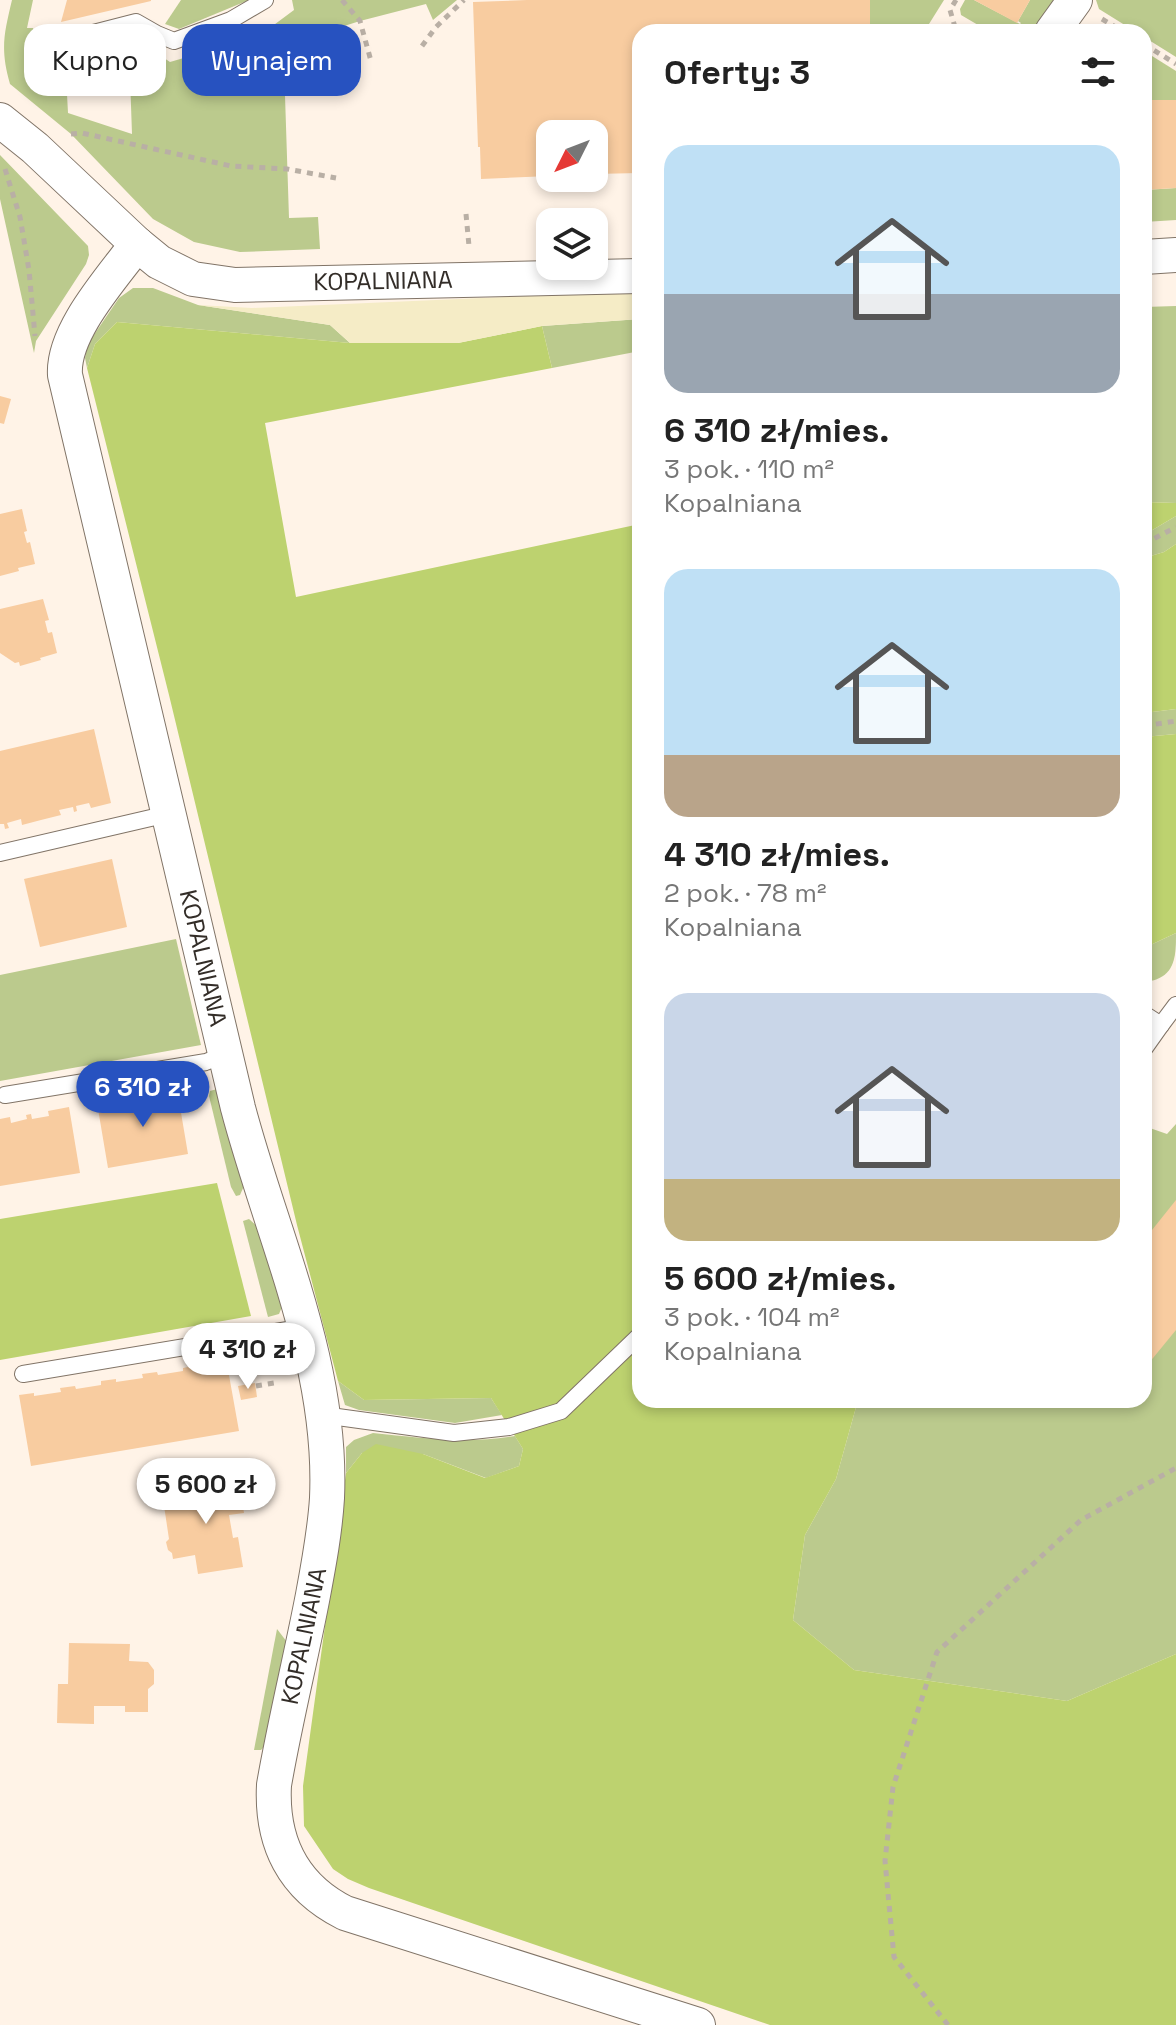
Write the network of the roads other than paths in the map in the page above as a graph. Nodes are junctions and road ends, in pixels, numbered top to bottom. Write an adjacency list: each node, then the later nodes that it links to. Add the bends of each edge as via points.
1 (265, 0): 4 (lane, via 231,20 174,41)
2 (1075, 0): 3 (street)
3 (1058, 24)
4 (166, 38)
5 (0, 120): 6 (street, KOPALNIANA)
6 (137, 244): 9 (street, KOPALNIANA, via 193,279 235,285); 10 (street, KOPALNIANA, via 92,305 64,364)
7 (1176, 255): 8 (street)
8 (1152, 256)
9 (632, 276)
10 (168, 814): 11 (lane); 16 (street, KOPALNIANA)
11 (0, 853)
12 (1176, 1005): 14 (lane)
13 (1152, 1019): 14 (lane)
14 (1161, 1025): 15 (lane)
15 (1152, 1038)
16 (225, 1054): 17 (lane, via 206,1062); 18 (street, KOPALNIANA)
17 (5, 1095)
18 (305, 1327): 20 (lane); 21 (street, KOPALNIANA)
19 (632, 1343): 21 (lane, via 561,1411 509,1427 454,1433)
20 (23, 1374)
21 (323, 1415): 22 (street, KOPALNIANA, via 327,1498 322,1548 274,1785 278,1833 293,1870 326,1903 345,1913)
22 (698, 2025)

